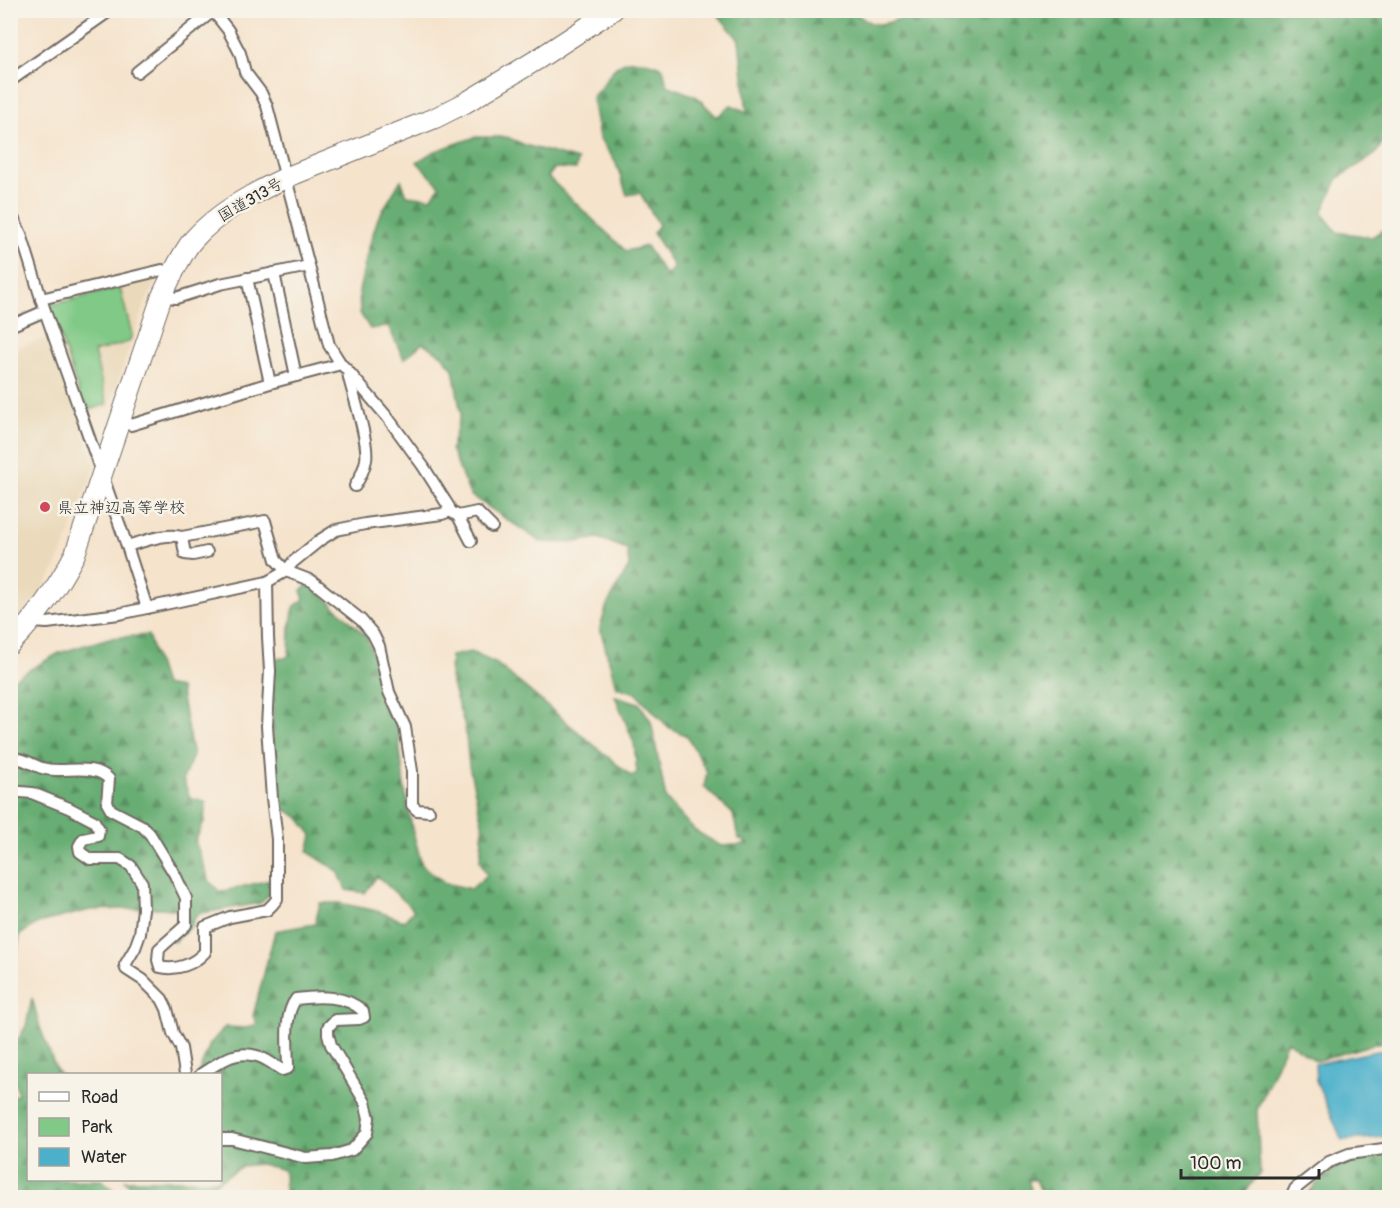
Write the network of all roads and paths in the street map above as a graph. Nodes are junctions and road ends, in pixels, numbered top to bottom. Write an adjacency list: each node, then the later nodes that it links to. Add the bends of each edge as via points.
1 (111, 10): 4 (street)
2 (613, 10): 5 (highway, 国道313号, via 465,103)
3 (137, 72): 5 (street, via 213,11 228,30 245,72 267,106)
4 (10, 81)
5 (285, 178): 7 (street); 9 (highway, 国道313号, via 214,220 192,241)
6 (10, 212): 12 (street)
7 (309, 266): 8 (street); 15 (street, via 328,345)
8 (274, 273): 10 (street); 16 (street)
9 (173, 274): 11 (highway, 国道313号); 12 (street, via 162,270)
10 (247, 279): 11 (street, via 176,298); 17 (street)
11 (162, 296): 18 (highway, 国道313号)
12 (41, 299): 13 (street)
13 (45, 311): 14 (street); 19 (street)
14 (10, 326)
15 (344, 367): 16 (street); 20 (street, via 365,441 366,458); 21 (street, via 388,418)
16 (296, 376): 17 (street)
17 (270, 383): 18 (street, via 130,425)
18 (119, 422): 19 (highway, 国道313号)
19 (102, 474): 25 (street); 30 (highway, 国道313号, via 75,554)
20 (356, 486)
21 (454, 513): 22 (street, via 477,512); 24 (street); 27 (street, via 336,530)
22 (492, 526)
23 (182, 537): 25 (street, via 155,538); 26 (street, via 185,554); 27 (street, via 265,521 276,560)
24 (471, 541)
25 (127, 546): 29 (street)
26 (207, 552)
27 (286, 571): 28 (street); 34 (street, via 312,581 373,634 387,686 405,727 412,771 412,805 417,810)
28 (267, 582): 29 (street); 32 (street, via 267,726 277,840 277,899 267,910 230,917 205,927 205,952 199,958 183,966 160,967 159,949 186,925 186,898 150,834 142,825 111,810 107,803 110,779 104,773 46,770)
29 (147, 608): 30 (street)
30 (32, 622): 31 (highway, 国道313号)
31 (13, 639)
32 (10, 759)
33 (10, 791): 35 (street, via 32,793 94,821 98,836 83,839 80,852 90,859 120,859 131,866 142,883 140,934 126,969 162,999 181,1048)
34 (429, 811)
35 (185, 1073)
36 (203, 1073): 37 (street, via 238,1054 258,1056 282,1070 288,1068 288,1020 296,999 331,997 356,1004 363,1011 364,1017 359,1019 335,1020 327,1034 365,1102 369,1118 367,1133 352,1150 306,1158)
37 (222, 1139)
38 (1389, 1148): 39 (street, via 1350,1154 1329,1162 1295,1189)
39 (1291, 1197)

